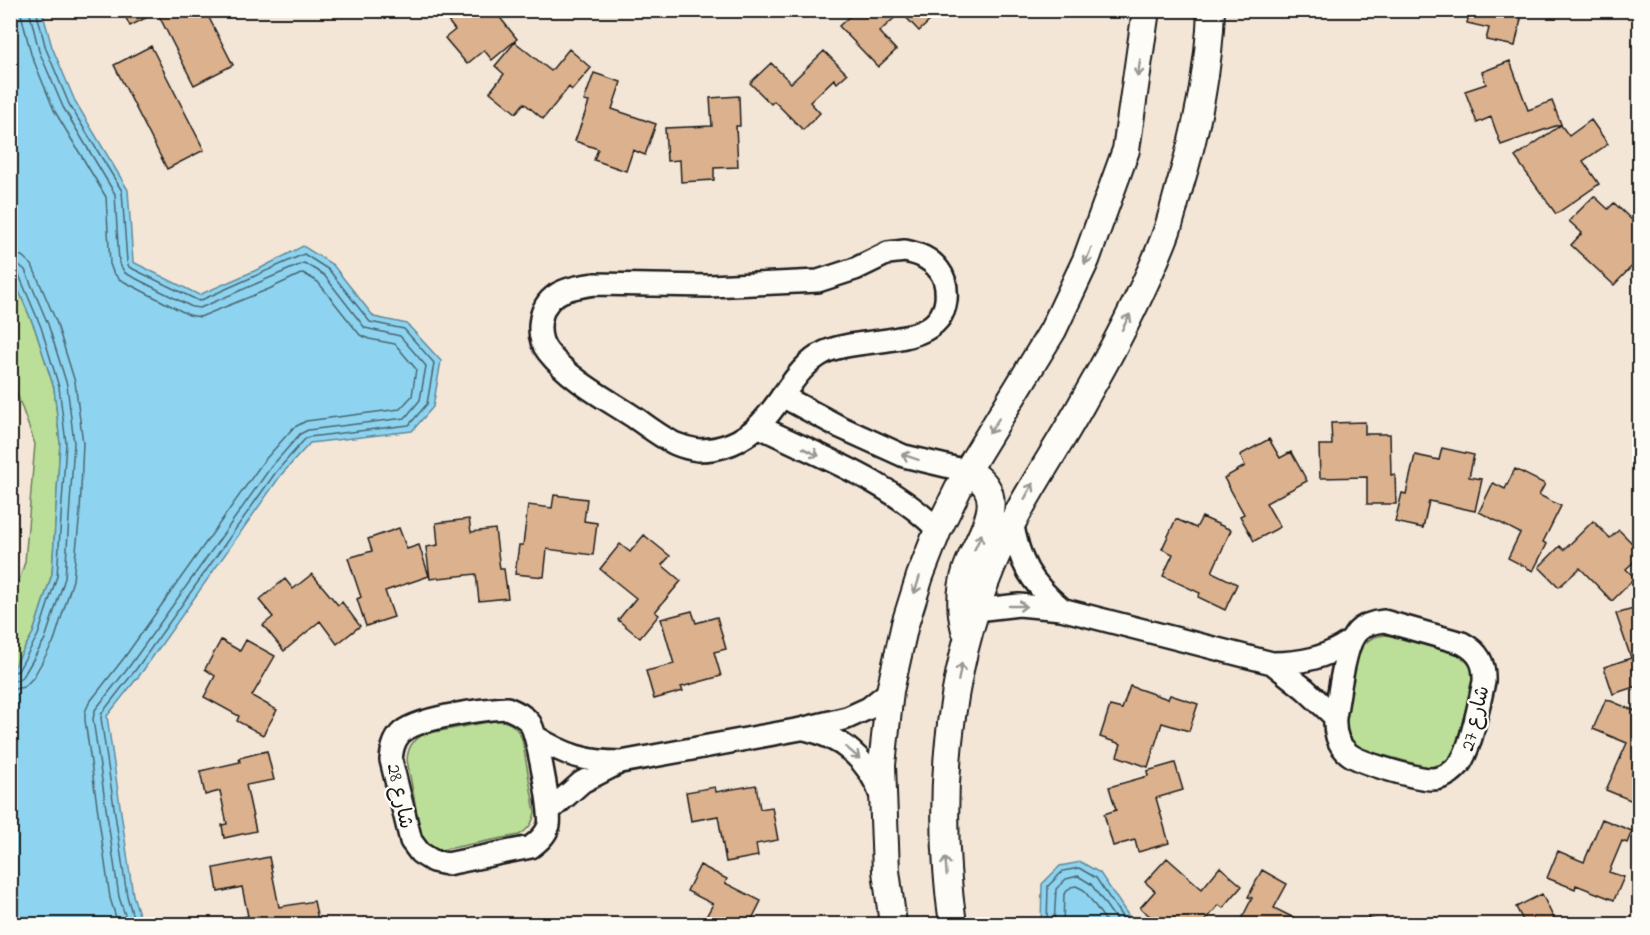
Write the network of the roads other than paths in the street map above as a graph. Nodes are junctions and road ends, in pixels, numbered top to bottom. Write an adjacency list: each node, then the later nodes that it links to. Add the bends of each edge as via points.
1 (1146, 10): 5 (street, one-way to 5, via 1126,150 1086,260 1053,330)
2 (1211, 10): 6 (street, one-way to 2, via 1123,330 1164,238 1203,93)
3 (782, 396): 4 (street); 4 (street, via 807,364 826,352 847,344 912,336 938,320 947,290 934,263 905,251 888,253 855,269 818,280 709,286 595,284 555,296 543,310 539,329 544,348 556,362 675,444 696,450 718,449 739,441); 5 (street, one-way to 3, via 904,456)
4 (758, 426): 7 (street, one-way to 7, via 888,489)
5 (967, 471): 7 (street); 10 (street, one-way to 5, via 962,588 992,502 980,477)
6 (1012, 521): 8 (street, شارع 27, via 1016,547 1026,571); 9 (street)
7 (938, 530): 13 (street, one-way to 13, via 905,624)
8 (1061, 609): 9 (street, شارع 27, one-way to 8, via 1019,605); 12 (street, شارع 27)
9 (976, 610): 10 (street)
10 (967, 639): 21 (street, one-way to 10, via 944,807 955,698)
11 (1349, 642): 12 (street, شارع 27, via 1305,662); 14 (street, شارع 27); 14 (street, شارع 27, via 1370,623 1398,623 1473,649 1483,664 1484,682 1466,755 1458,767 1432,779 1348,754 1334,728)
12 (1272, 663): 14 (street, شارع 27)
13 (890, 691): 15 (street, شارع 28, via 848,718); 18 (street, via 882,765)
14 (1335, 717)
15 (801, 729): 17 (street, شارع 28); 18 (street, شارع 28, one-way to 18, via 823,734 862,760 876,779)
16 (536, 737): 17 (street, شارع 28, via 576,758); 19 (street, شارع 28); 19 (street, شارع 28, via 520,714 507,708 492,709 410,726 399,735 391,760 411,841 432,861 447,864 531,847 549,825)
17 (621, 762): 19 (street, شارع 28, via 582,782)
18 (883, 801): 20 (street)
19 (549, 811)
20 (892, 924)
21 (953, 924)

